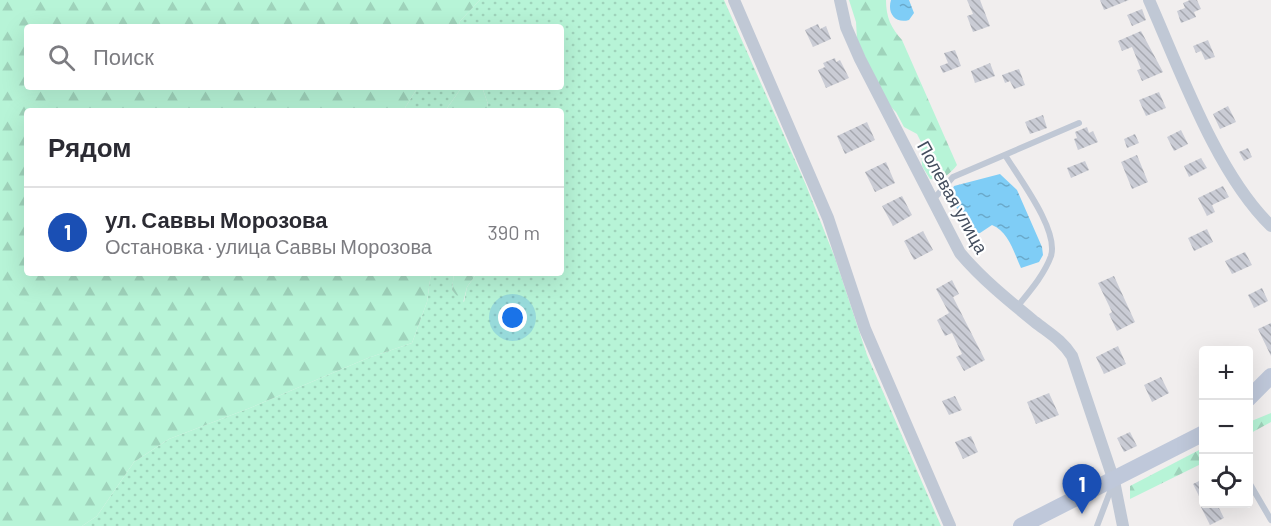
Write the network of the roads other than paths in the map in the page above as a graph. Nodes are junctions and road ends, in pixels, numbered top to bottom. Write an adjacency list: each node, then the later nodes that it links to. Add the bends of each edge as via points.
1 (734, 0): 15 (street, via 828,218 865,329)
2 (840, 0): 6 (street, Полевая улица, via 860,59)
3 (1149, 0): 7 (street, via 1233,180)
4 (1079, 123): 5 (lane)
5 (1005, 155): 6 (lane, via 953,177); 8 (lane, via 1051,232 1052,253)
6 (932, 201): 8 (street, Полевая улица, via 960,253 977,274)
7 (1271, 226)
8 (1017, 307): 12 (street, Полевая улица, via 1062,341 1072,356)
9 (1271, 376): 10 (street)
10 (1253, 394)
11 (1199, 435): 12 (street)
12 (1114, 481): 16 (street); 17 (lane); 18 (street, Полевая улица)
13 (1253, 489): 14 (lane)
14 (1271, 520)
15 (951, 526)
16 (1021, 526)
17 (1097, 526)
18 (1123, 526)

